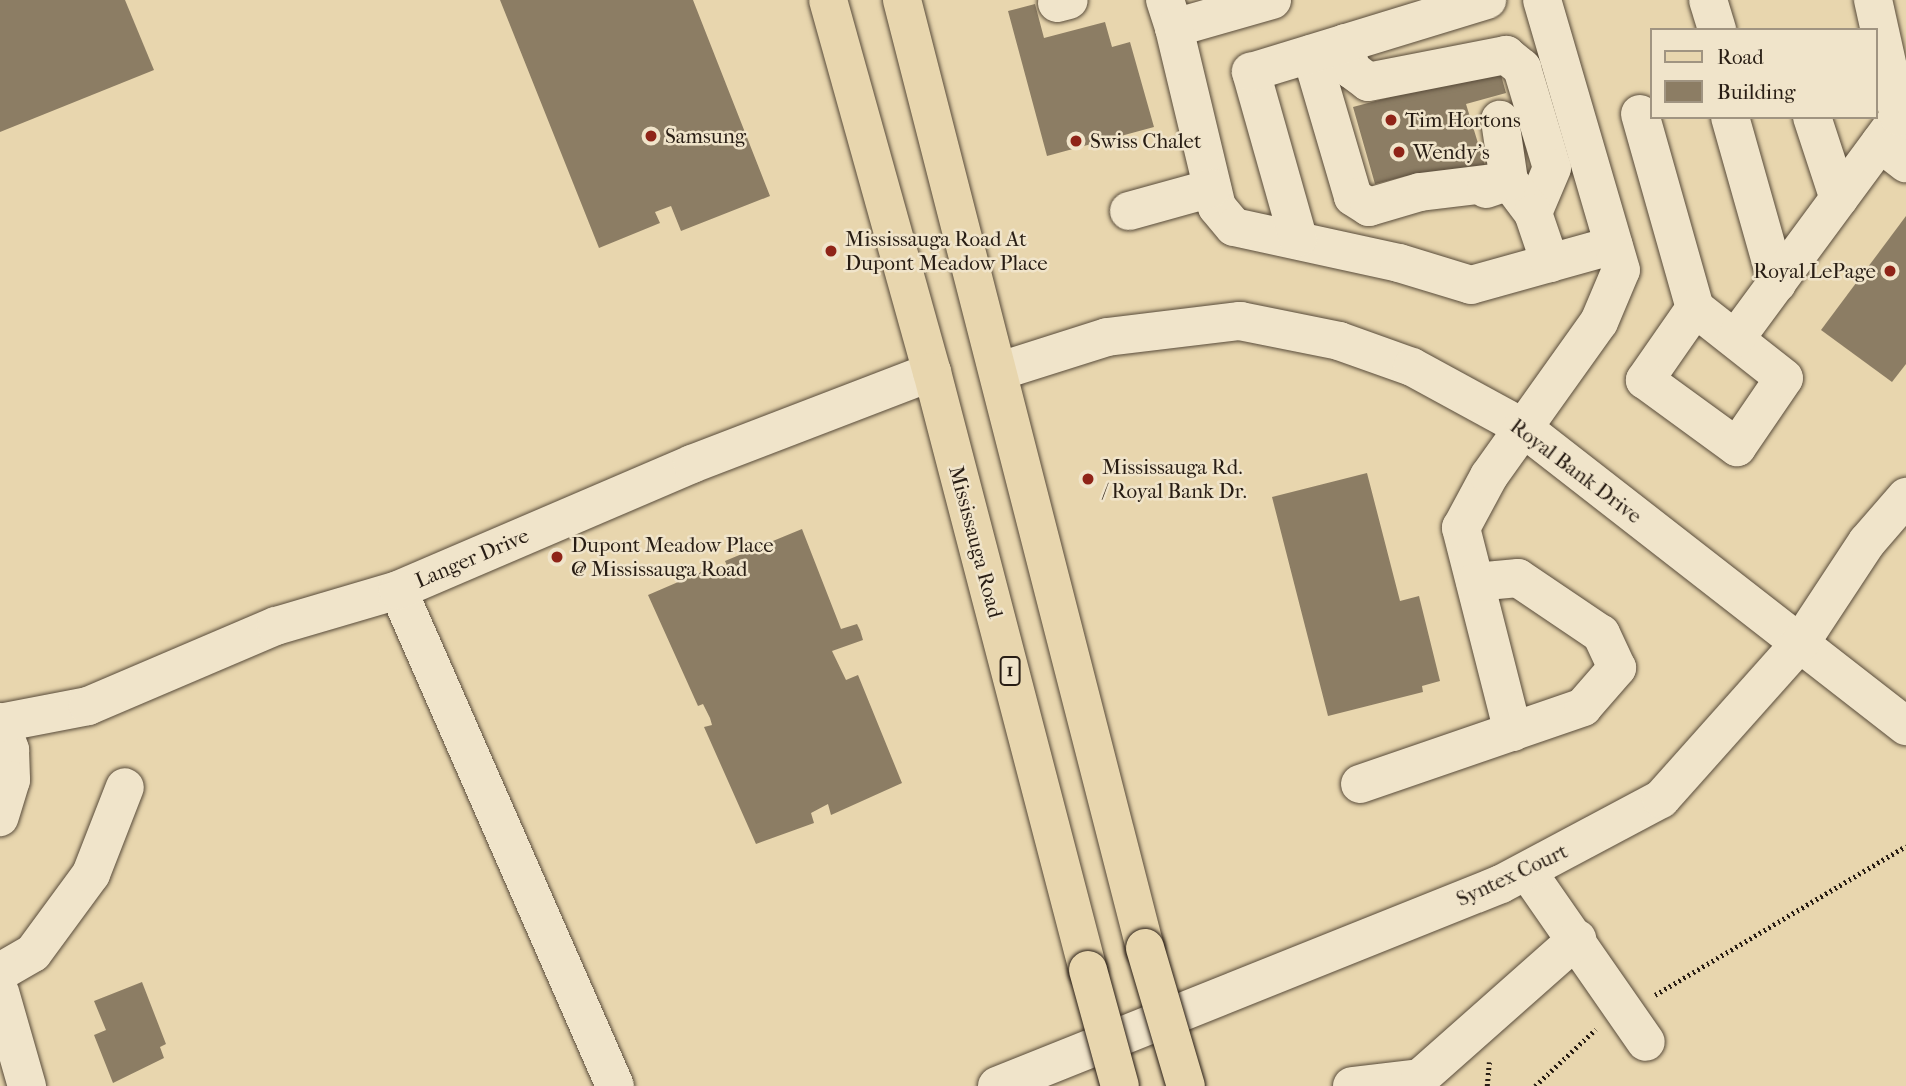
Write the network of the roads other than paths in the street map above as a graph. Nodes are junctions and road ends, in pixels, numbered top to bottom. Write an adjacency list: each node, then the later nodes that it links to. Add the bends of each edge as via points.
1 (828, 0): 31 (main road, Mississauga Road / 1)
2 (902, 0): 30 (main road)
3 (1272, 0): 8 (street)
4 (1487, 0): 12 (street)
5 (1542, 0): 17 (street)
6 (1708, 0): 9 (street)
7 (1873, 0): 10 (street)
8 (1170, 14): 20 (street)
9 (1716, 28)
10 (1877, 28)
11 (1880, 45): 18 (street, via 1899,117)
12 (1328, 49): 19 (street, via 1353,197 1369,206 1420,192); 23 (street, via 1368,82 1506,55 1522,68 1552,167); 24 (street, via 1251,72)
13 (1646, 113): 17 (street); 28 (street)
14 (1731, 119): 27 (street)
15 (1813, 119): 21 (street)
16 (1500, 120): 19 (street)
17 (1581, 132): 25 (street)
18 (1893, 153): 21 (street)
19 (1509, 181): 23 (street); 24 (street)
20 (1212, 188): 22 (street); 24 (street, via 1217,207 1234,227)
21 (1839, 199): 27 (street)
22 (1129, 211)
23 (1533, 213): 26 (street)
24 (1316, 242): 26 (street, via 1471,285)
25 (1614, 245): 26 (street); 32 (street, via 1621,270 1599,322)
26 (1550, 263)
27 (1777, 283): 29 (street)
28 (1695, 308): 29 (street); 29 (street, via 1645,380 1737,447 1784,378)
29 (1736, 338)
30 (1000, 371): 32 (street, Royal Bank Drive, via 1107,337 1240,321 1339,341 1412,367); 53 (main road, bridge, via 1145,947)
31 (932, 372): 35 (street, Langer Drive, via 692,464); 52 (main road, Mississauga Road / 1, bridge)
32 (1522, 427): 34 (street, via 1461,528); 36 (street, Royal Bank Drive)
33 (1906, 497): 36 (street, Syntex Court, via 1867,542)
34 (1475, 582): 39 (street); 39 (street, via 1518,578 1601,634 1617,668 1583,707)
35 (398, 590): 37 (street, via 276,626 88,706); 50 (street, Langer Drive)
36 (1801, 642): 38 (street, Royal Bank Drive); 43 (street, Syntex Court, via 1661,799)
37 (0, 723): 42 (street, via 10,750 12,780)
38 (1906, 726)
39 (1513, 732): 40 (street)
40 (1360, 784)
41 (125, 787): 45 (street, via 91,874 33,953)
42 (0, 817)
43 (1527, 871): 44 (street); 51 (street, Syntex Court)
44 (1577, 939): 47 (street); 48 (street)
45 (0, 972)
46 (0, 992): 49 (street)
47 (1636, 1027)
48 (1421, 1082): 54 (street)
49 (20, 1084)
50 (615, 1086)
51 (997, 1086)
52 (1120, 1086)
53 (1186, 1086)
54 (1352, 1086)

